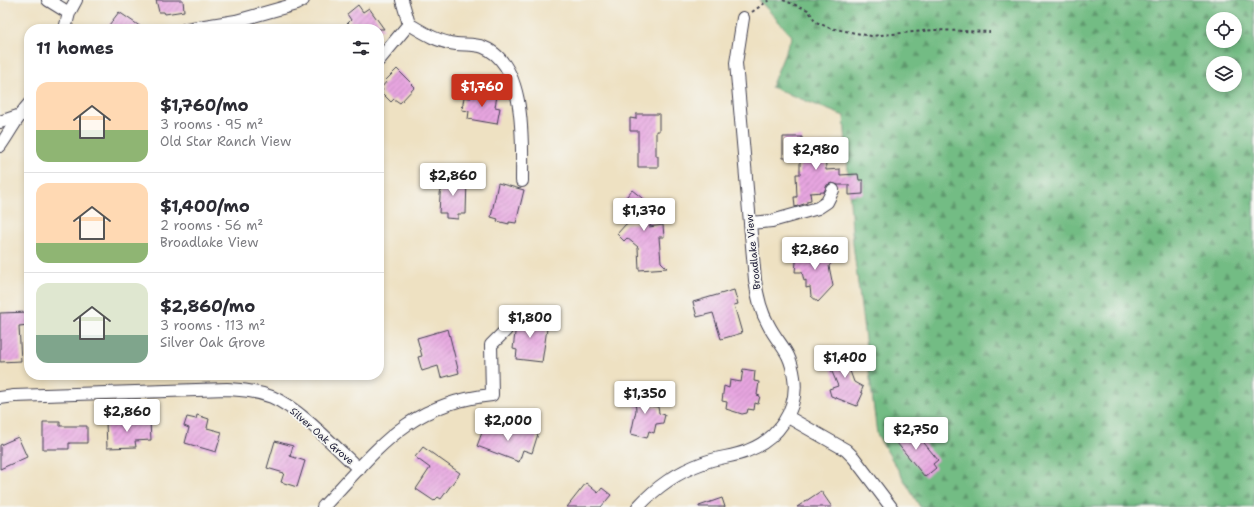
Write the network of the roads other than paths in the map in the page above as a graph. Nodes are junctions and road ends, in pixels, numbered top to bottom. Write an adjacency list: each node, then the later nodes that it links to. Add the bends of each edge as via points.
1 (48, 0): 5 (street)
2 (76, 0): 5 (street)
3 (303, 0): 8 (street, via 236,21)
4 (402, 0): 9 (street)
5 (69, 13): 7 (street)
6 (743, 18): 17 (street, Broadlake View, via 736,63)
7 (66, 24)
8 (217, 24)
9 (409, 24): 10 (street); 15 (street, via 438,41 482,46 497,54 510,75 520,111)
10 (384, 54)
11 (24, 109): 12 (street)
12 (18, 116): 13 (street); 14 (street)
13 (0, 122)
14 (0, 146)
15 (522, 181)
16 (833, 190): 17 (street, via 826,202 818,208 781,219)
17 (750, 223): 20 (street, Broadlake View, via 760,305 767,323 788,354 795,380)
18 (506, 330): 21 (street, Silver Oak Grove, via 491,344 492,395 457,400 426,412 394,433)
19 (0, 398): 21 (street, Silver Oak Grove, via 227,389 256,392 292,409)
20 (788, 417): 23 (street, Broadlake View, via 771,437 760,445 704,462 680,473 657,489); 24 (street, via 846,450)
21 (359, 469): 22 (street, Silver Oak Grove)
22 (324, 507)
23 (638, 507)
24 (891, 507)

